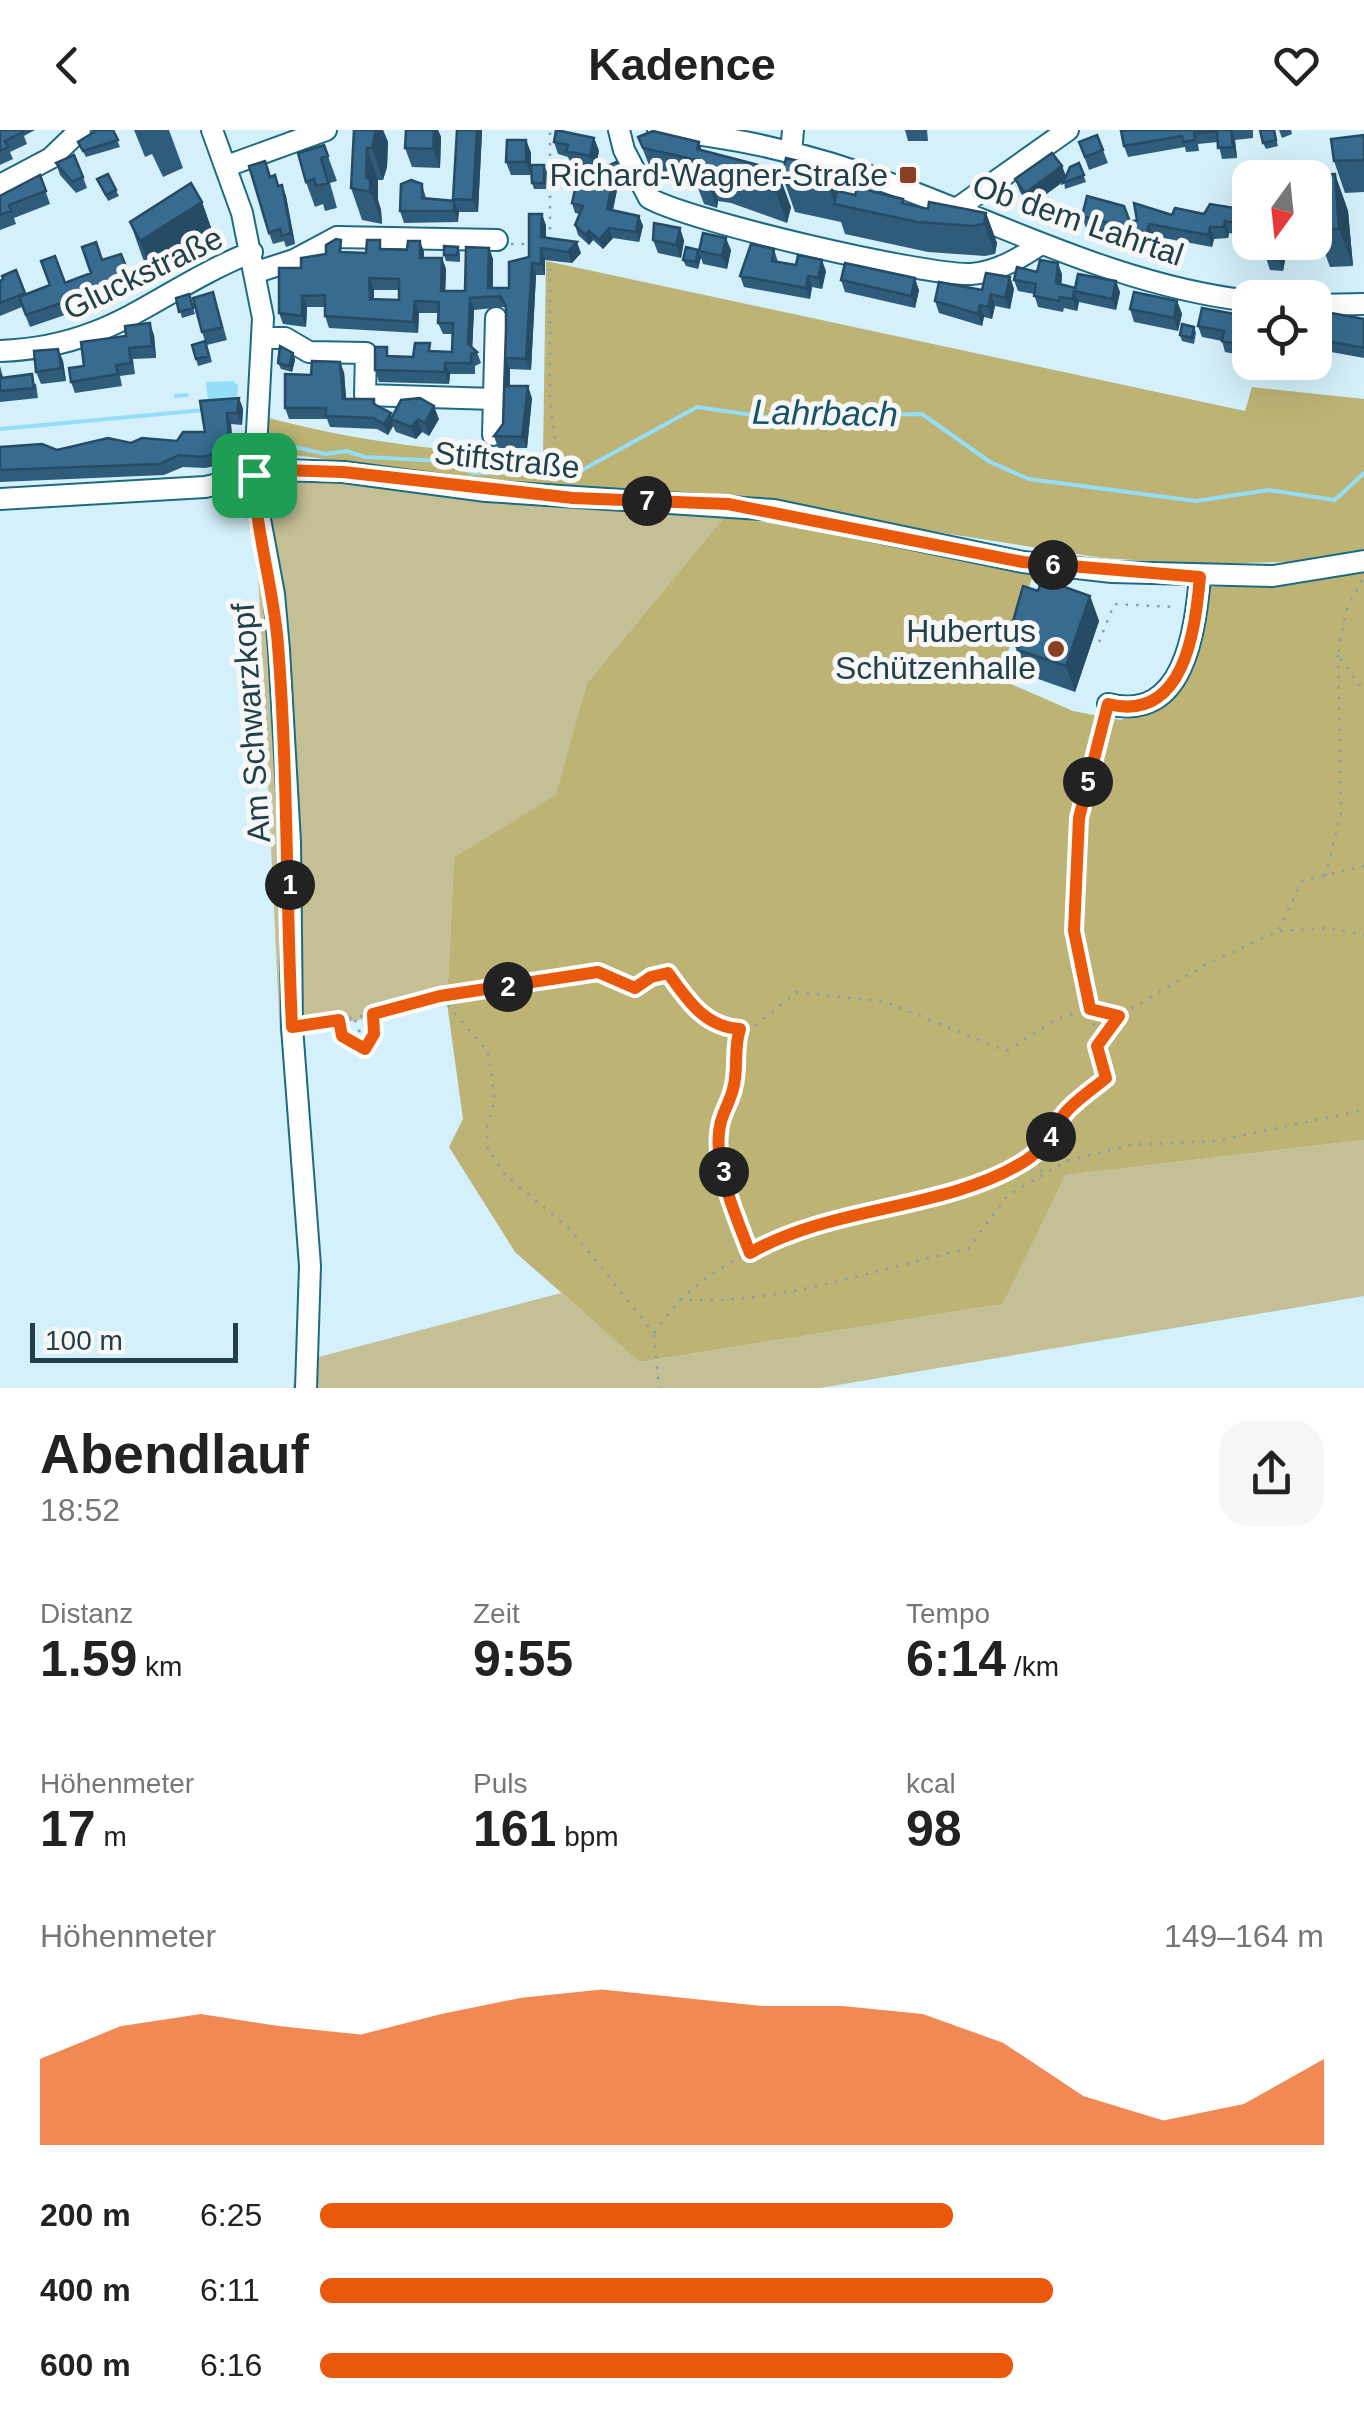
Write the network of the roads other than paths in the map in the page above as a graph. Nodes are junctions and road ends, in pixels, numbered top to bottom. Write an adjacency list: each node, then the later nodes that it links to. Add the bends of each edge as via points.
1 (80, 130): 11 (street, via 41,165)
2 (212, 130): 10 (street, Am Schwarzkopf)
3 (326, 130): 10 (street)
4 (619, 130): 14 (street, via 649,198 770,235 967,274 1018,260)
5 (658, 130): 8 (street, Ob dem Lahrtal)
6 (793, 130): 9 (street)
7 (1068, 130): 12 (street)
8 (737, 135): 9 (street, Ob dem Lahrtal)
9 (791, 153): 12 (street, Ob dem Lahrtal)
10 (227, 166): 15 (street, Am Schwarzkopf)
11 (0, 186)
12 (956, 210): 14 (street, Ob dem Lahrtal)
13 (497, 240): 15 (street, Gluckstraße, via 337,237 294,260)
14 (1041, 244): 16 (street, Ob dem Lahrtal, via 1147,281)
15 (255, 262): 20 (street, Am Schwarzkopf); 21 (street, Gluckstraße, via 91,337)
16 (1232, 298)
17 (1364, 304): 18 (street)
18 (1332, 305)
19 (496, 318): 22 (street)
20 (264, 338): 22 (street, via 285,338 308,352 366,353 365,394); 24 (street, Am Schwarzkopf)
21 (0, 351)
22 (494, 400): 23 (street)
23 (492, 435)
24 (254, 475): 25 (street, Stiftstraße, via 205,487); 27 (street, Stiftstraße, via 343,472 486,491 728,504 1023,562); 29 (street, Am Schwarzkopf, via 279,650 290,842 292,1027 310,1266)
25 (0, 499)
26 (1364, 561): 27 (street, Stiftstraße, via 1273,576)
27 (1200, 577): 28 (street, via 1187,652 1173,685 1158,701 1126,709)
28 (1108, 704)
29 (306, 1388)

